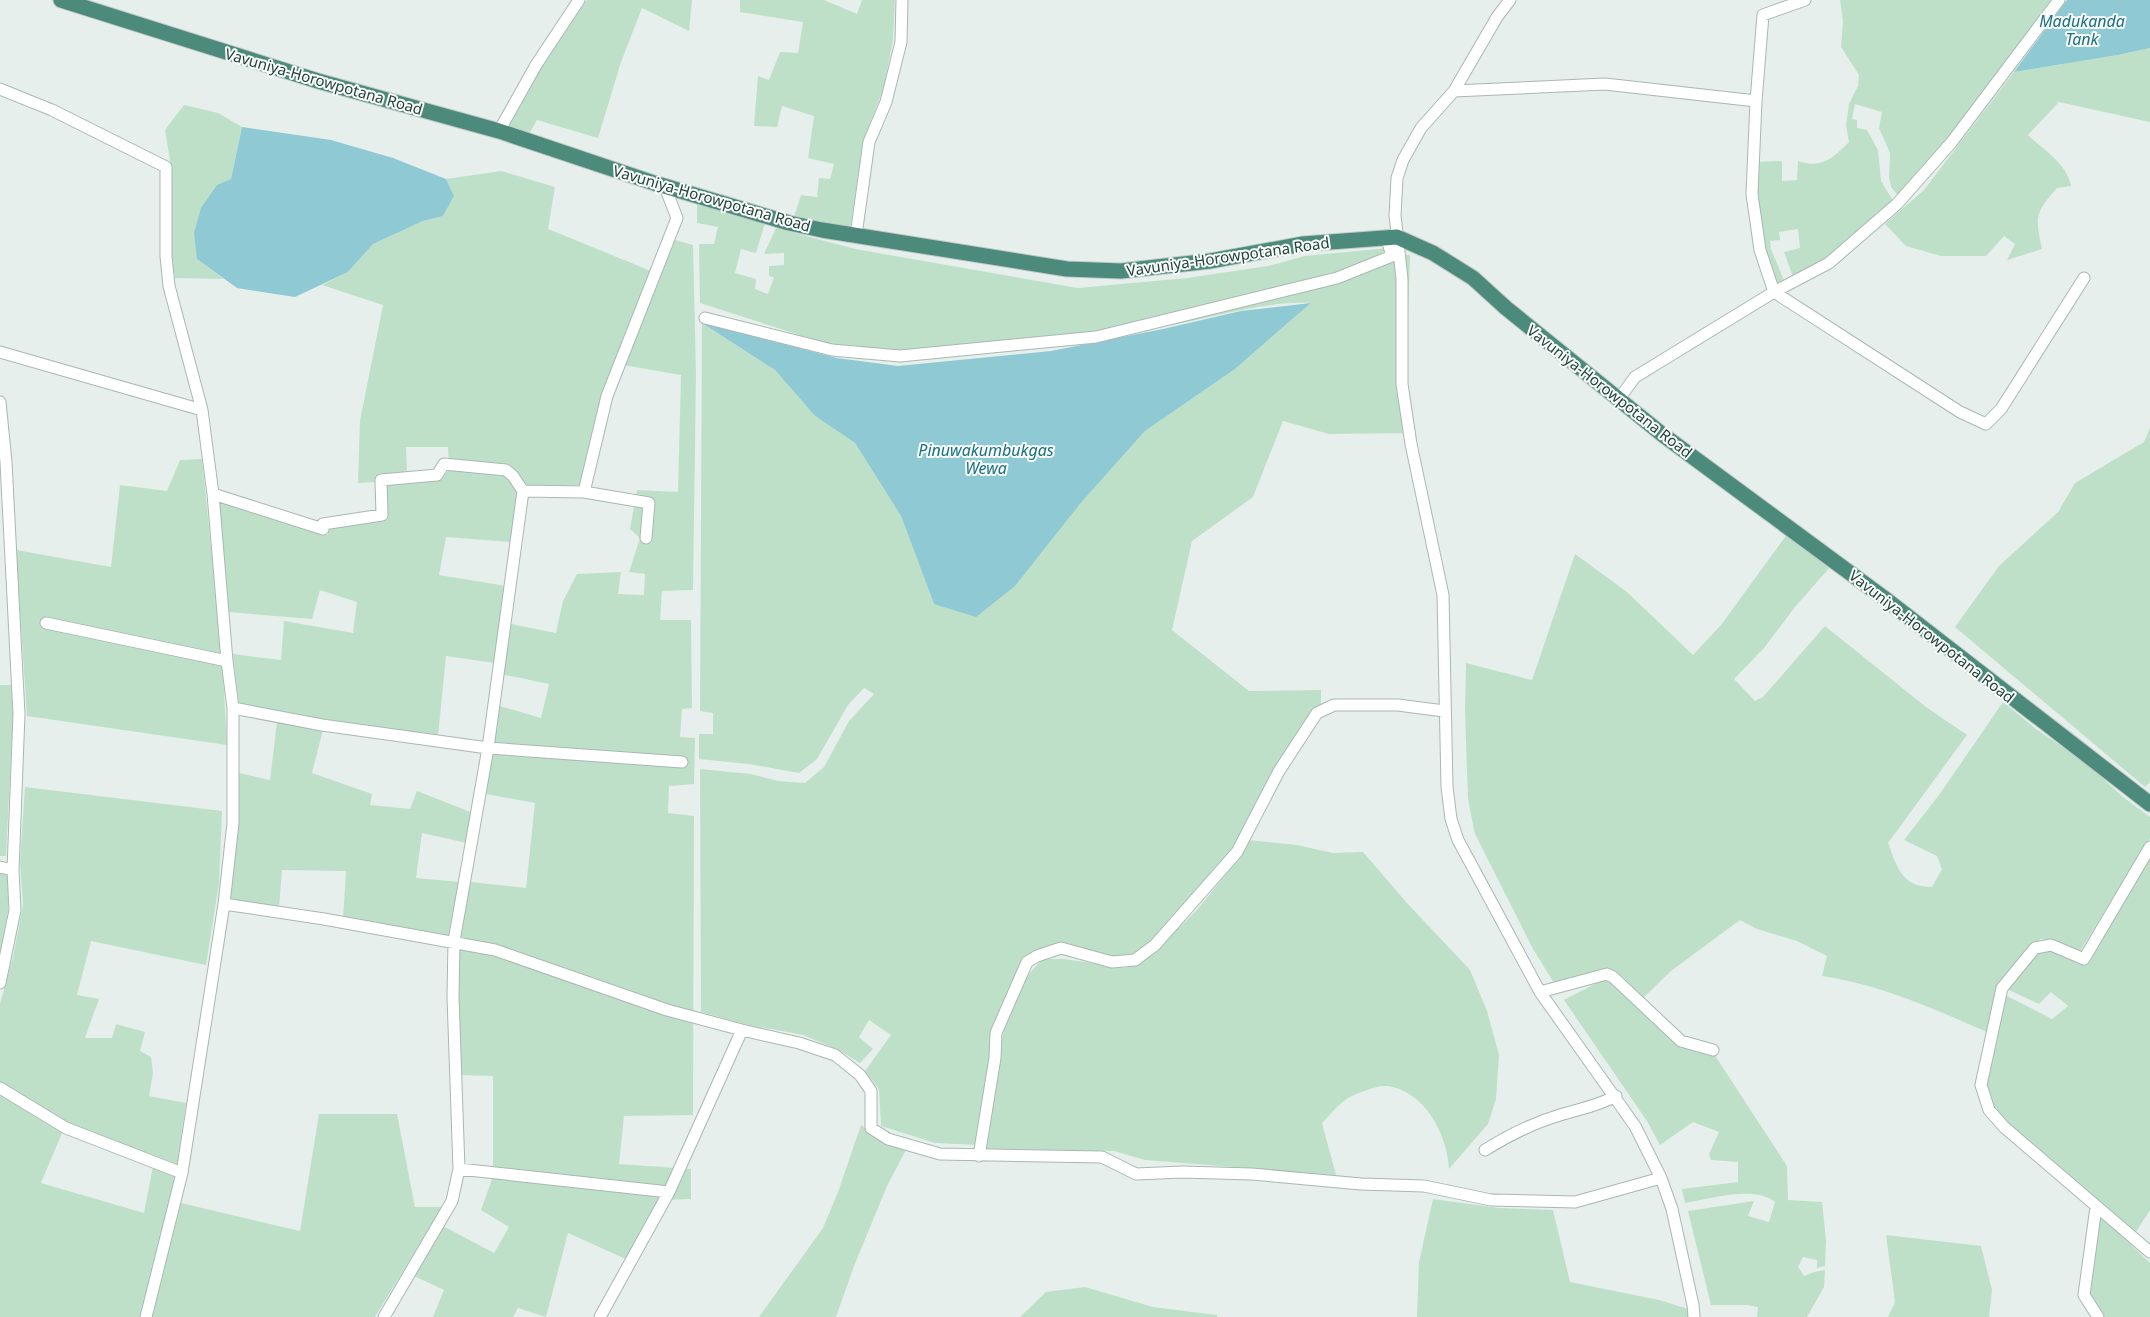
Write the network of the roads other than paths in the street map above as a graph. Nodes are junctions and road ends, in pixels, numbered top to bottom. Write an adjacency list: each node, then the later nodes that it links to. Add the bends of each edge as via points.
1 (61, 0): 10 (highway, Vavuniya-Horowpotana Road, via 318,81)
2 (579, 0): 10 (street, via 536,65)
3 (902, 0): 12 (street, via 901,42 886,102 869,142)
4 (1510, 0): 8 (street, via 1497,16)
5 (1805, 0): 9 (street, via 1763,15)
6 (2059, 0): 15 (street, via 1951,143 1897,204 1829,263)
7 (0, 89): 20 (street, via 52,110 166,166 169,286)
8 (1454, 91): 9 (street, via 1605,84); 13 (street, via 1421,128 1403,160 1397,178)
9 (1756, 101): 15 (street, via 1752,194 1760,250)
10 (499, 131): 11 (highway, Vavuniya-Horowpotana Road)
11 (665, 187): 12 (highway, Vavuniya-Horowpotana Road, via 789,223); 22 (street, via 677,218 607,396)
12 (856, 235): 13 (highway, Vavuniya-Horowpotana Road, via 1067,269 1121,271 1210,261 1303,244)
13 (1391, 236): 16 (street, via 1392,256 1337,278 1096,337 900,356 832,350); 18 (highway, Vavuniya-Horowpotana Road, via 1433,253 1473,278); 28 (street, via 1402,279 1402,384 1411,444 1443,595)
14 (2084, 278): 15 (street, via 2002,409 1986,424 1960,412)
15 (1774, 292): 18 (street, via 1635,377)
16 (705, 318)
17 (0, 352): 20 (street)
18 (1619, 399): 31 (highway, Vavuniya-Horowpotana Road)
19 (0, 402): 34 (street, via 19,714)
20 (202, 410): 23 (street)
21 (523, 492): 22 (street); 23 (street, via 506,470 444,464 437,475 381,480 382,515 323,524 323,529); 29 (street)
22 (584, 492): 24 (street, via 649,503)
23 (213, 494): 26 (street)
24 (646, 538)
25 (46, 623): 26 (street)
26 (227, 661): 27 (street)
27 (234, 708): 29 (street, via 322,725); 35 (street, via 232,823)
28 (1444, 711): 38 (street, via 1447,788 1451,819 1458,840); 44 (street, via 1398,705 1334,705 1317,713 1279,771 1237,852 1155,945 1135,960 1112,962 1062,948 1028,962 996,1033)
29 (488, 748): 30 (street); 36 (street)
30 (682, 762)
31 (2150, 804)
32 (2150, 847): 49 (street, via 2084,959 2051,945 2036,948 2002,988 1981,1086 1989,1110 2004,1127)
33 (0, 867): 34 (street)
34 (13, 870): 37 (street, via 15,910)
35 (224, 904): 36 (street); 46 (street)
36 (454, 941): 39 (street, via 495,950 667,1010); 45 (street)
37 (0, 983)
38 (1540, 992): 40 (street, via 1607,974 1681,1041); 42 (street)
39 (742, 1030): 44 (street, via 835,1055 860,1074 871,1091 871,1128 888,1139 940,1154); 48 (street)
40 (1713, 1050)
41 (0, 1088): 46 (street, via 66,1128)
42 (1616, 1096): 43 (street, via 1602,1104 1559,1115 1514,1132); 47 (street)
43 (1485, 1150)
44 (979, 1156): 47 (street, via 1102,1157 1136,1174 1235,1174 1424,1186 1491,1200 1575,1202)
45 (459, 1168): 48 (street); 52 (street, via 452,1201)
46 (182, 1172): 51 (street)
47 (1661, 1178): 54 (street, via 1672,1208)
48 (669, 1192): 53 (street)
49 (2096, 1207): 50 (street); 55 (street, via 2084,1295)
50 (2150, 1252)
51 (146, 1317)
52 (384, 1317)
53 (600, 1317)
54 (1694, 1317)
55 (2098, 1317)

